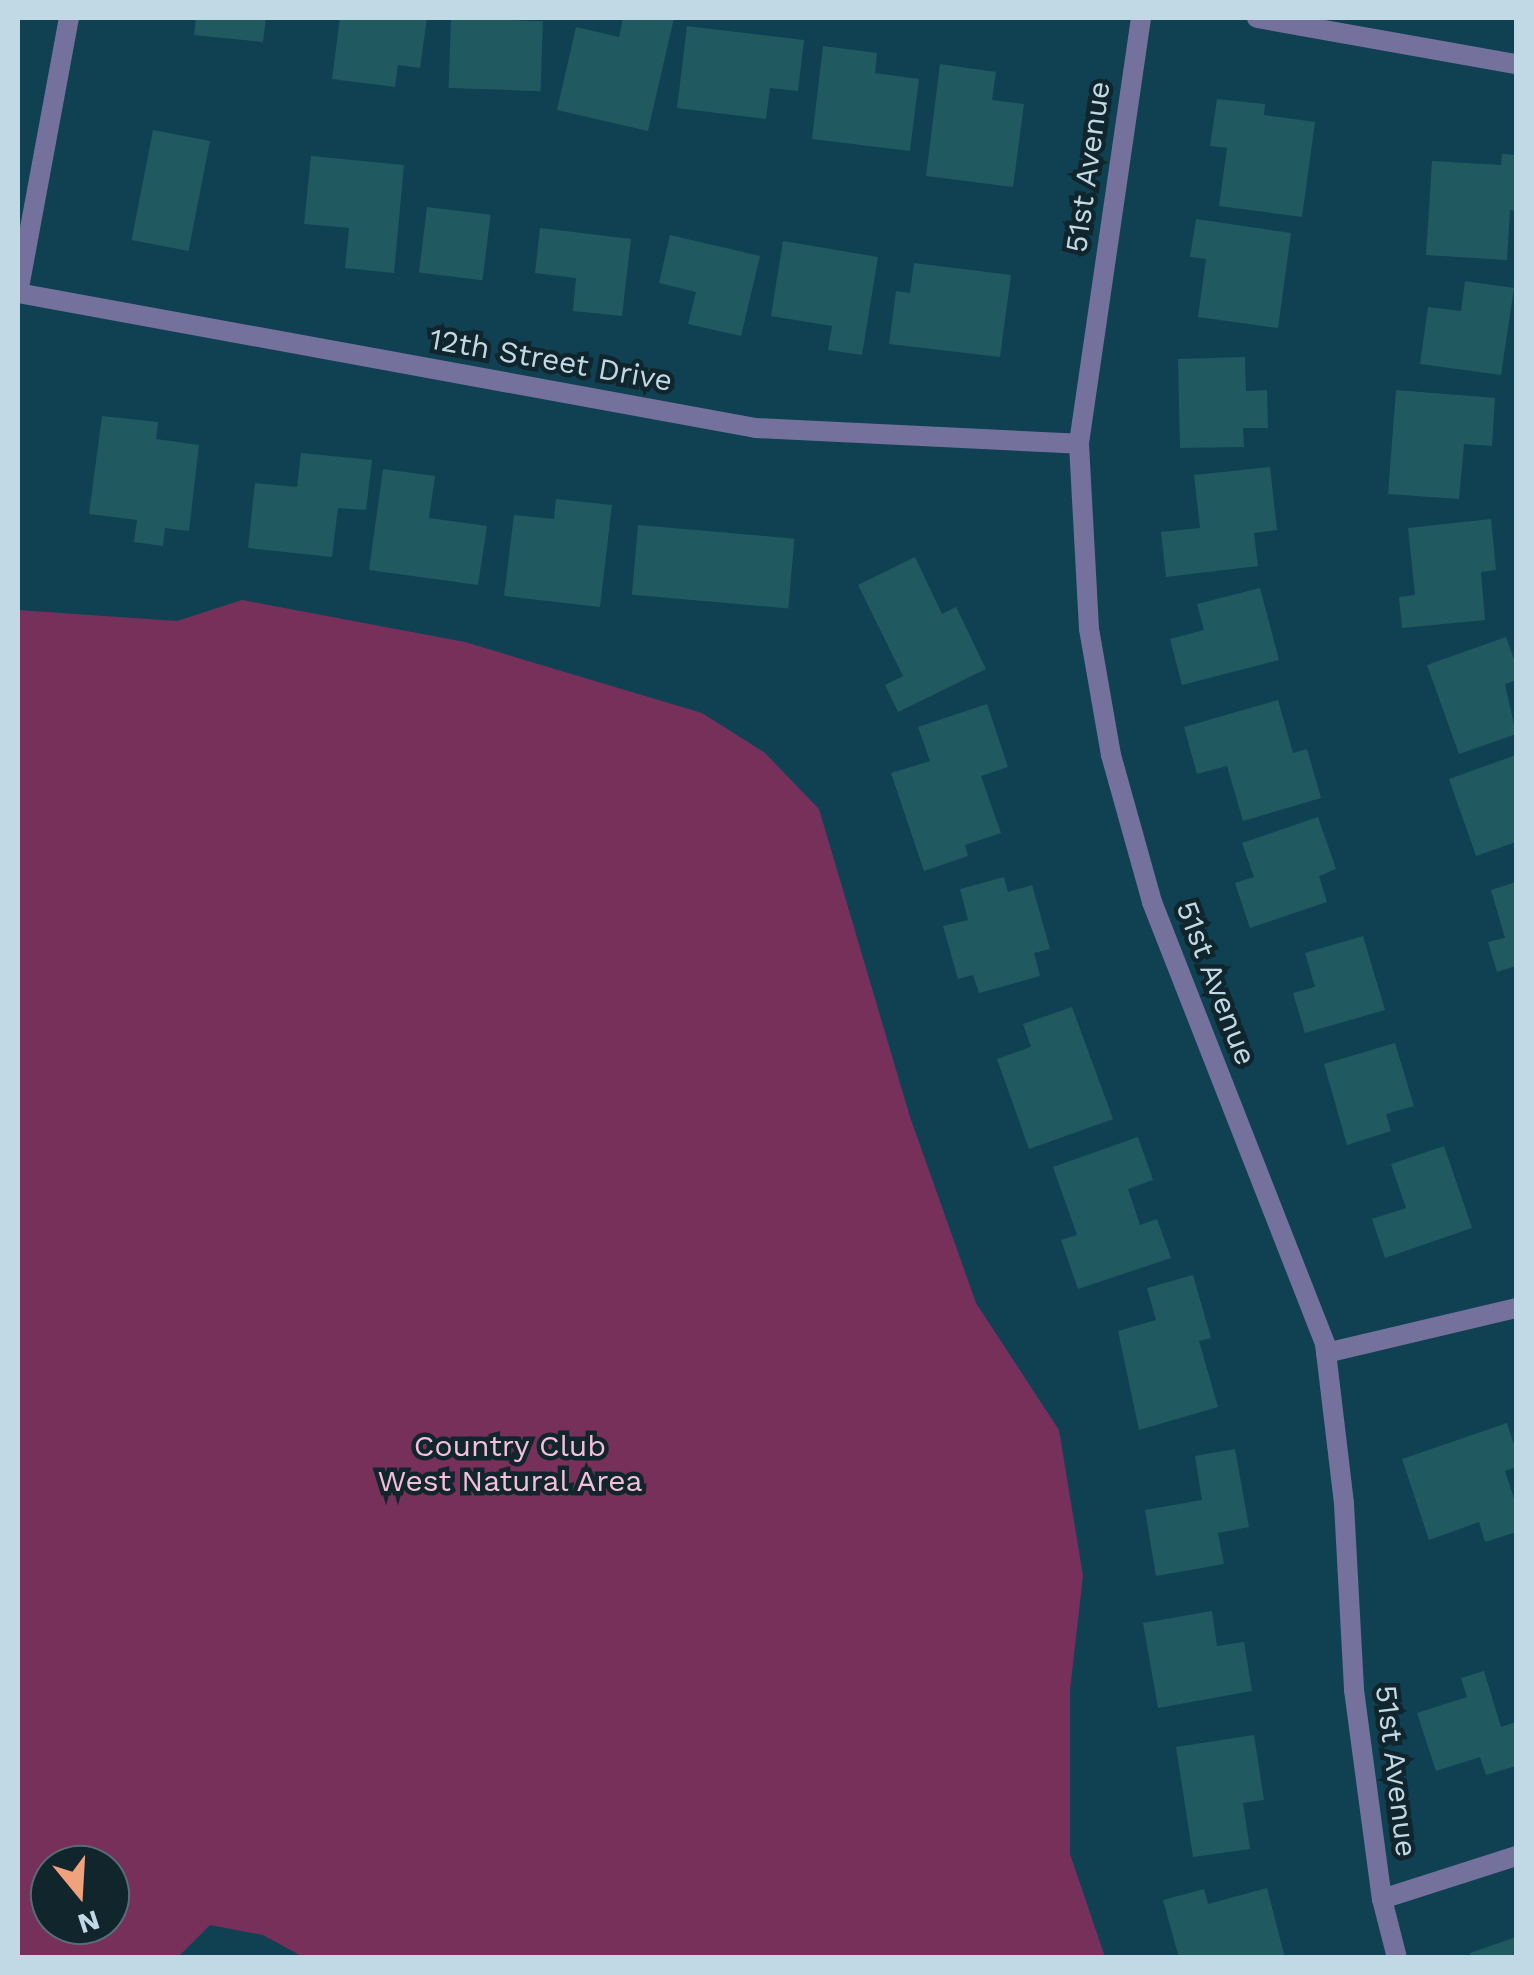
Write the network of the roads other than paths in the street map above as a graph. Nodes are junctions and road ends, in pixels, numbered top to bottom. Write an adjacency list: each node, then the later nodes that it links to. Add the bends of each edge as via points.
1 (69, 18): 5 (street)
2 (1141, 18): 6 (street, 51st Avenue)
3 (1257, 18): 4 (street)
4 (1516, 64)
5 (18, 293): 6 (street, 12th Street Drive, via 756,428)
6 (1079, 444): 8 (street, 51st Avenue, via 1089,629 1111,755 1191,1012 1286,1236)
7 (1516, 1308): 8 (street)
8 (1326, 1353): 10 (street, 51st Avenue, via 1344,1504 1354,1690)
9 (1516, 1856): 10 (street)
10 (1382, 1899): 11 (street, 51st Avenue)
11 (1397, 1958)

